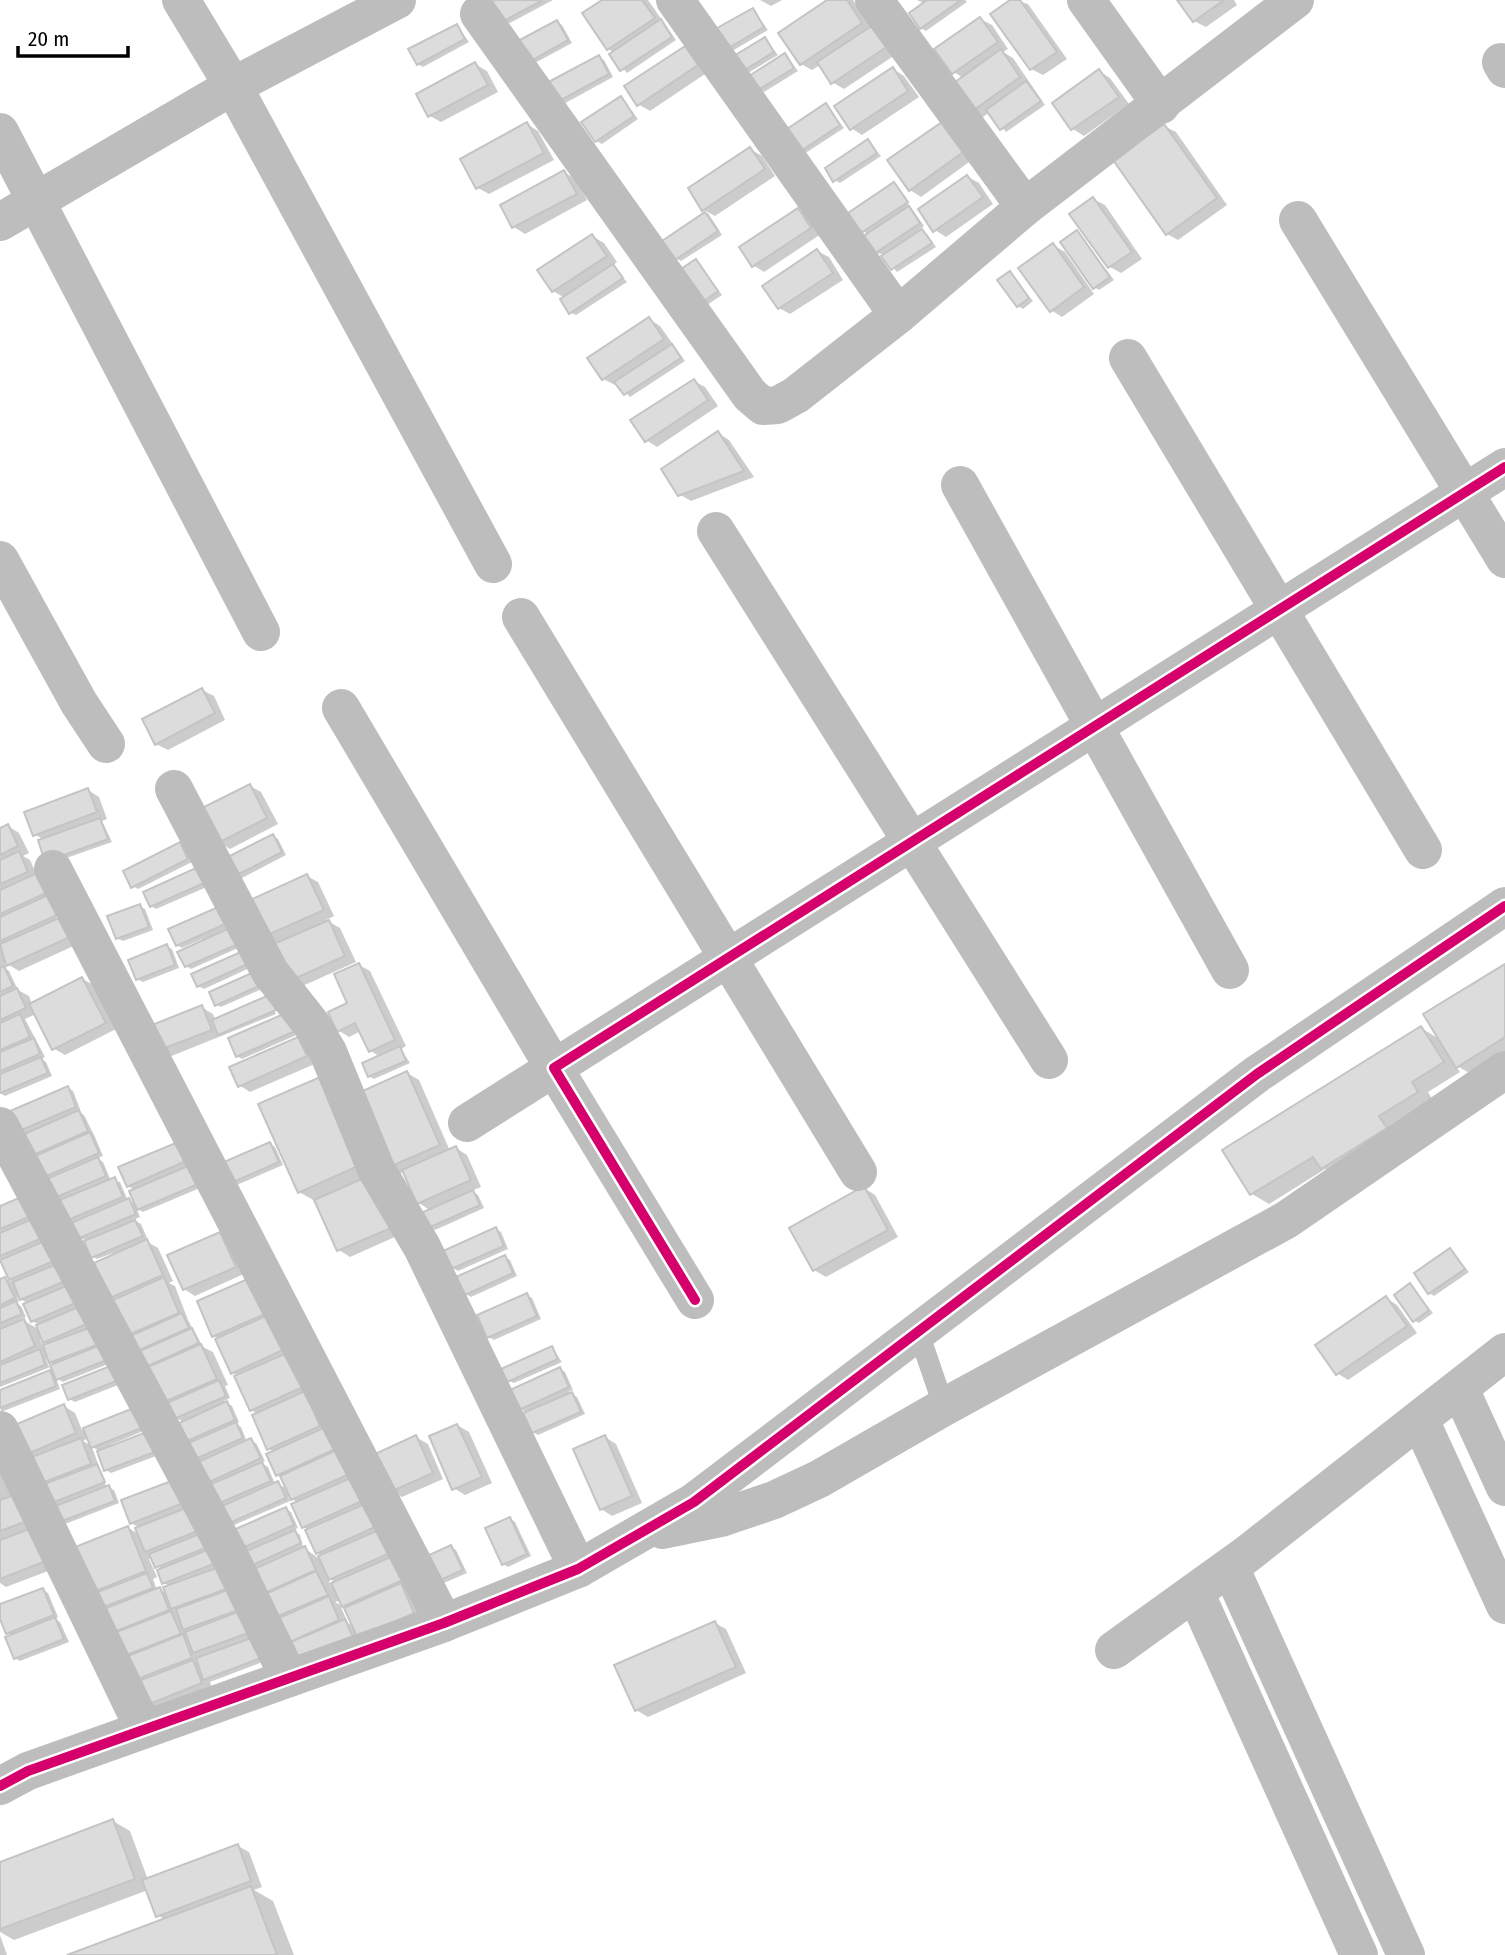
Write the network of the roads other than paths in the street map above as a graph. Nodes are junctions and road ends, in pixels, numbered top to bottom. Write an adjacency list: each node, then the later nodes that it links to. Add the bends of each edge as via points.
1 (181, 0): 8 (street)
2 (397, 0): 8 (street)
3 (676, 0): 15 (street)
4 (874, 0): 12 (street)
5 (1086, 0): 9 (street)
6 (1295, 0): 9 (street)
7 (479, 14): 15 (street, via 750,395 764,406 778,405 796,395)
8 (233, 86): 11 (street); 23 (street)
9 (1161, 105): 12 (street)
10 (0, 132): 11 (street)
11 (38, 201): 14 (street); 26 (street)
12 (1025, 207): 15 (street)
13 (1298, 220): 19 (street)
14 (0, 222)
15 (898, 315)
16 (1128, 358): 24 (street)
17 (1505, 467): 19 (street)
18 (960, 485): 28 (street)
19 (1464, 492): 21 (street); 24 (street)
20 (716, 531): 31 (street)
21 (1505, 559)
22 (0, 560): 29 (street)
23 (493, 564)
24 (1279, 610): 28 (street); 32 (street)
25 (521, 617): 35 (street)
26 (261, 632)
27 (341, 708): 38 (street)
28 (1096, 725): 31 (street); 36 (street)
29 (106, 744)
30 (174, 789): 54 (street, via 270,972 328,1052 376,1169 422,1247)
31 (912, 842): 35 (street); 37 (street)
32 (1423, 850)
33 (53, 869): 57 (street)
34 (1505, 906): 44 (street, via 1257,1074)
35 (728, 957): 38 (street); 42 (street)
36 (1230, 971)
37 (1049, 1060)
38 (554, 1068): 40 (street); 43 (street)
39 (1505, 1070): 47 (street, via 1286,1220)
40 (467, 1123)
41 (0, 1126): 59 (street, via 230,1557)
42 (858, 1172)
43 (695, 1300)
44 (918, 1331): 47 (lane); 52 (street, via 694,1502)
45 (1505, 1352): 46 (street)
46 (1460, 1389): 48 (street); 50 (street)
47 (944, 1406): 52 (street, via 774,1500 721,1518)
48 (1420, 1420): 53 (street); 56 (street)
49 (0, 1430): 51 (street)
50 (1505, 1487)
51 (13, 1489): 60 (street)
52 (642, 1534): 54 (street)
53 (1230, 1567): 55 (street); 63 (street)
54 (578, 1569): 57 (street)
55 (1195, 1592): 58 (street); 62 (street)
56 (1505, 1605)
57 (444, 1623): 59 (street)
58 (1114, 1650)
59 (289, 1678): 60 (street)
60 (144, 1729): 61 (street, via 28,1771)
61 (0, 1786)
62 (1359, 1955)
63 (1406, 1955)

